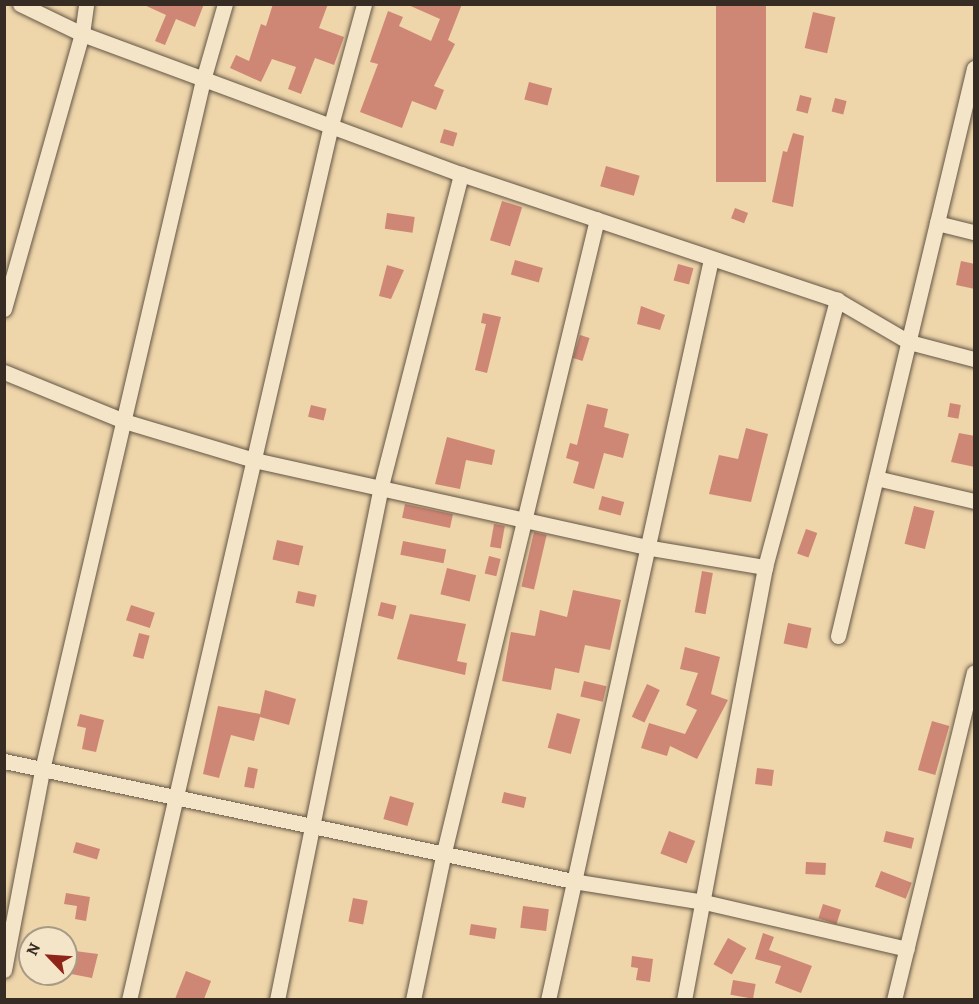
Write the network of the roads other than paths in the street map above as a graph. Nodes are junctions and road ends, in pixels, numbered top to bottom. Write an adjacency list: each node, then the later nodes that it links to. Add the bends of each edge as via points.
1 (20, 4): 5 (street)
2 (86, 4): 5 (street)
3 (225, 4): 7 (street)
4 (364, 4): 8 (street)
5 (82, 34): 7 (street); 15 (street)
6 (975, 68): 11 (street)
7 (202, 80): 8 (street); 19 (street)
8 (331, 125): 9 (street); 20 (street)
9 (461, 174): 10 (street); 22 (street)
10 (597, 219): 13 (street); 24 (street)
11 (937, 223): 12 (street); 16 (street)
12 (975, 232)
13 (711, 260): 14 (street); 25 (street)
14 (837, 300): 16 (street); 26 (street)
15 (4, 309)
16 (909, 342): 17 (street); 21 (street)
17 (975, 359)
18 (4, 372): 19 (street)
19 (123, 421): 20 (street); 30 (street)
20 (254, 460): 22 (street); 31 (street)
21 (876, 478): 23 (street); 27 (street)
22 (381, 486): 24 (street); 32 (street)
23 (975, 501)
24 (524, 519): 25 (street); 33 (street)
25 (645, 547): 26 (street); 34 (street)
26 (765, 567): 35 (street)
27 (838, 636)
28 (975, 673): 36 (street)
29 (4, 761): 30 (street)
30 (42, 770): 31 (street); 37 (street)
31 (175, 799): 32 (street); 38 (street)
32 (309, 826): 33 (street); 39 (street)
33 (444, 852): 34 (street); 40 (street)
34 (573, 881): 35 (street); 41 (street)
35 (704, 902): 36 (street); 42 (street)
36 (907, 949): 43 (street)
37 (4, 970)
38 (129, 999)
39 (277, 999)
40 (413, 999)
41 (548, 999)
42 (684, 999)
43 (894, 999)

